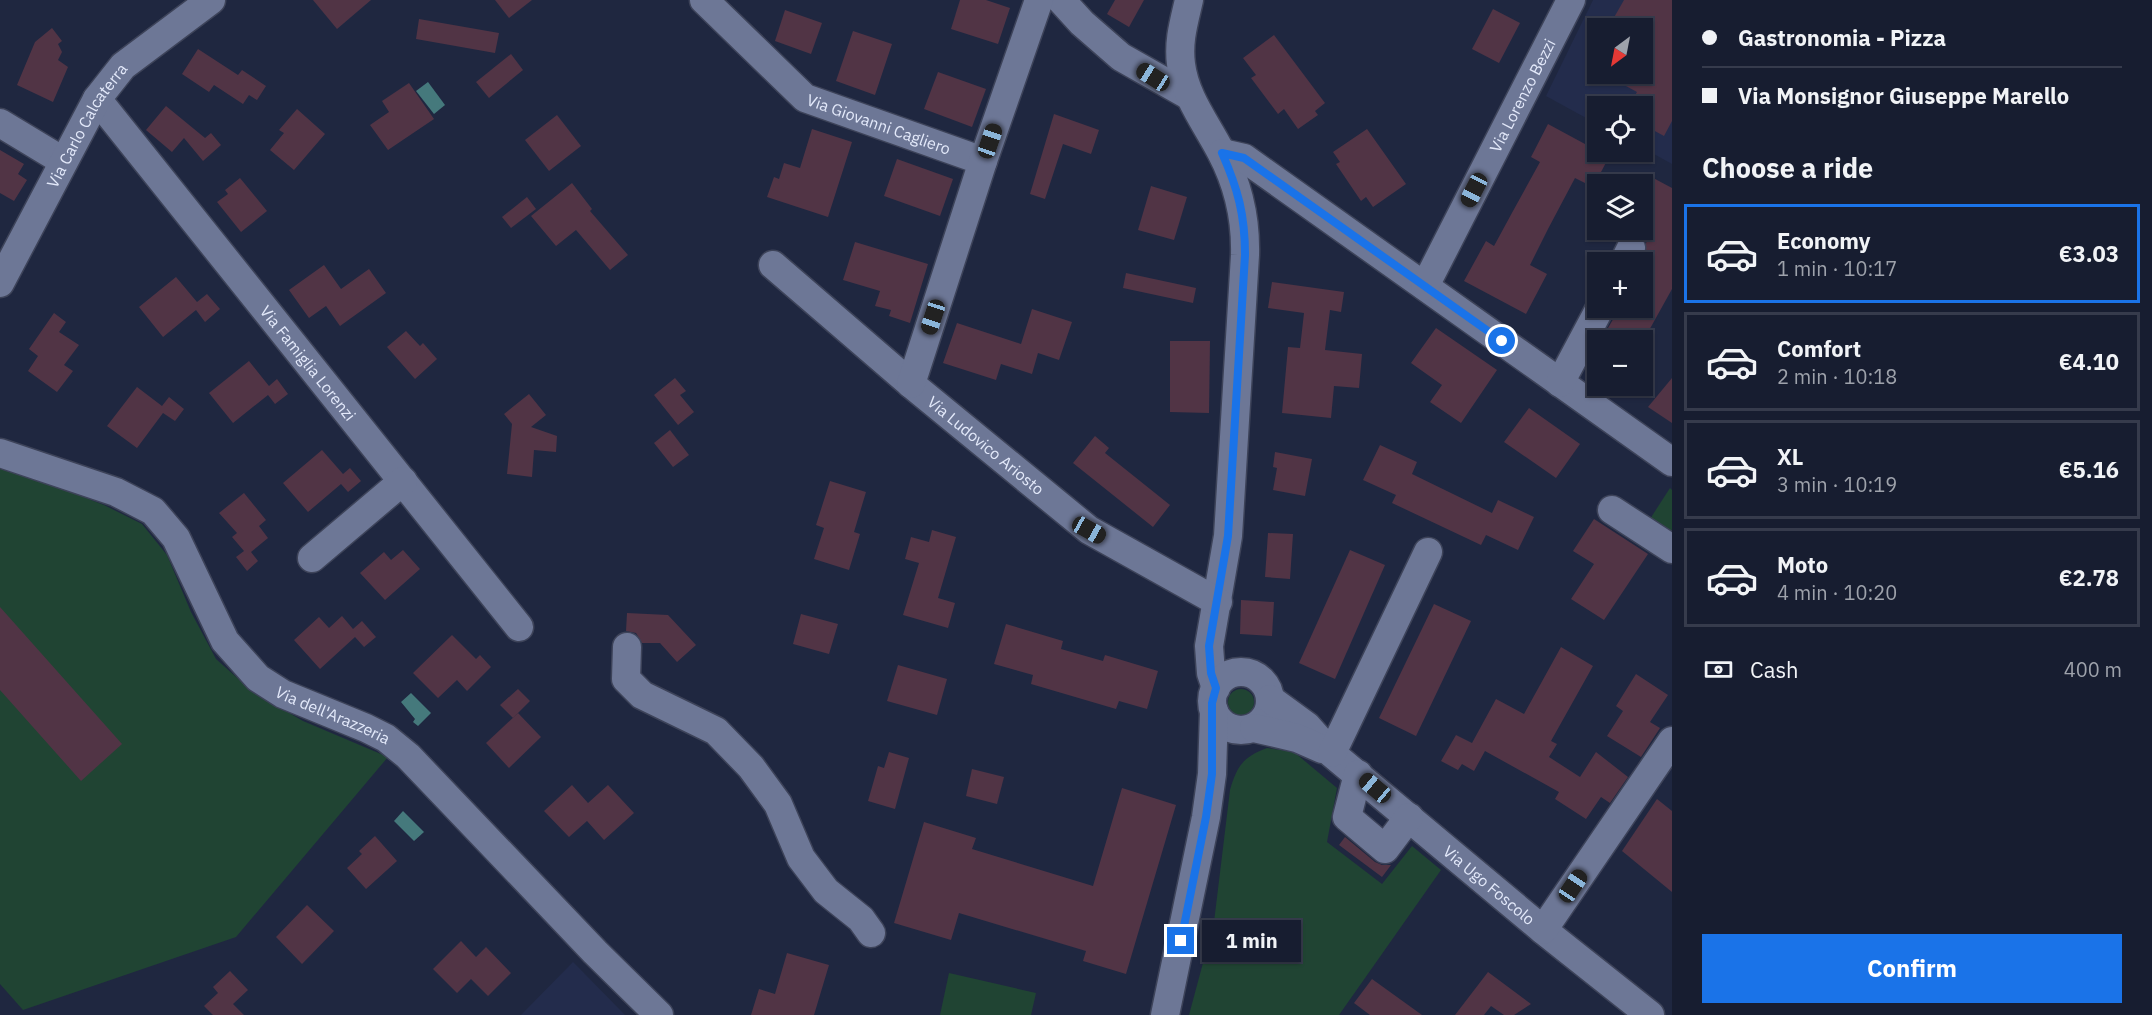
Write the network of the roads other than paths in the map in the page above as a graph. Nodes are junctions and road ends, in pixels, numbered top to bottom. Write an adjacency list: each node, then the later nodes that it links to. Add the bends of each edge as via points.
1 (211, 0): 8 (street, Via Carlo Calcaterra, via 123,66)
2 (704, 0): 12 (street, Via Giovanni Cagliero, via 805,98)
3 (1039, 0): 12 (street)
4 (1061, 0): 7 (street, via 1121,57)
5 (1189, 0): 7 (street, via 1180,38)
6 (1571, 0): 15 (street, Via Lorenzo Bezzi)
7 (1188, 95): 10 (street)
8 (97, 99): 11 (street, Via Carlo Calcaterra); 21 (street, Via Famiglia Lorenzi)
9 (0, 123): 11 (street)
10 (1222, 153): 15 (street, via 1244,158); 26 (street, via 1236,184 1244,221 1245,255 1228,536)
11 (63, 161): 14 (street, Via Carlo Calcaterra)
12 (983, 161): 18 (street)
13 (773, 265): 18 (street, Via Ludovico Ariosto)
14 (0, 283)
15 (1425, 286): 17 (street)
16 (1595, 318): 17 (street)
17 (1560, 382): 20 (street)
18 (911, 384): 26 (street, Via Ludovico Ariosto, via 1089,530)
19 (0, 453): 41 (street, Via dell'Arazzeria, via 116,492 153,511 176,538 225,641 258,678 283,694 386,738 408,756)
20 (1672, 462)
21 (403, 481): 25 (street); 27 (street, Via Famiglia Lorenzi)
22 (1612, 510): 23 (street)
23 (1672, 549)
24 (1428, 552): 35 (street)
25 (312, 558)
26 (1218, 602): 28 (street)
27 (519, 627)
28 (1213, 630): 30 (street, via 1227,656); 31 (street, via 1209,660)
29 (627, 647): 40 (street, via 626,679 642,694 716,731 751,767 778,804 801,858 826,891 861,919)
30 (1243, 672): 31 (street, via 1227,676); 32 (street, via 1264,684)
31 (1215, 699): 33 (street, via 1222,723 1229,728); 36 (street)
32 (1270, 699): 33 (street, via 1267,716); 35 (street, Via Ugo Foscolo, via 1307,726)
33 (1249, 729): 35 (street, Via Ugo Foscolo, via 1296,738); 36 (street)
34 (1672, 741): 39 (street)
35 (1331, 752): 37 (street, Via Ugo Foscolo)
36 (1212, 774): 42 (street)
37 (1358, 774): 38 (street, Via Ugo Foscolo); 38 (street, via 1347,817 1354,824 1385,849)
38 (1409, 817): 39 (street, Via Ugo Foscolo)
39 (1543, 930): 43 (street, Via Ugo Foscolo)
40 (871, 933)
41 (659, 1015)
42 (1165, 1015)
43 (1650, 1015)

